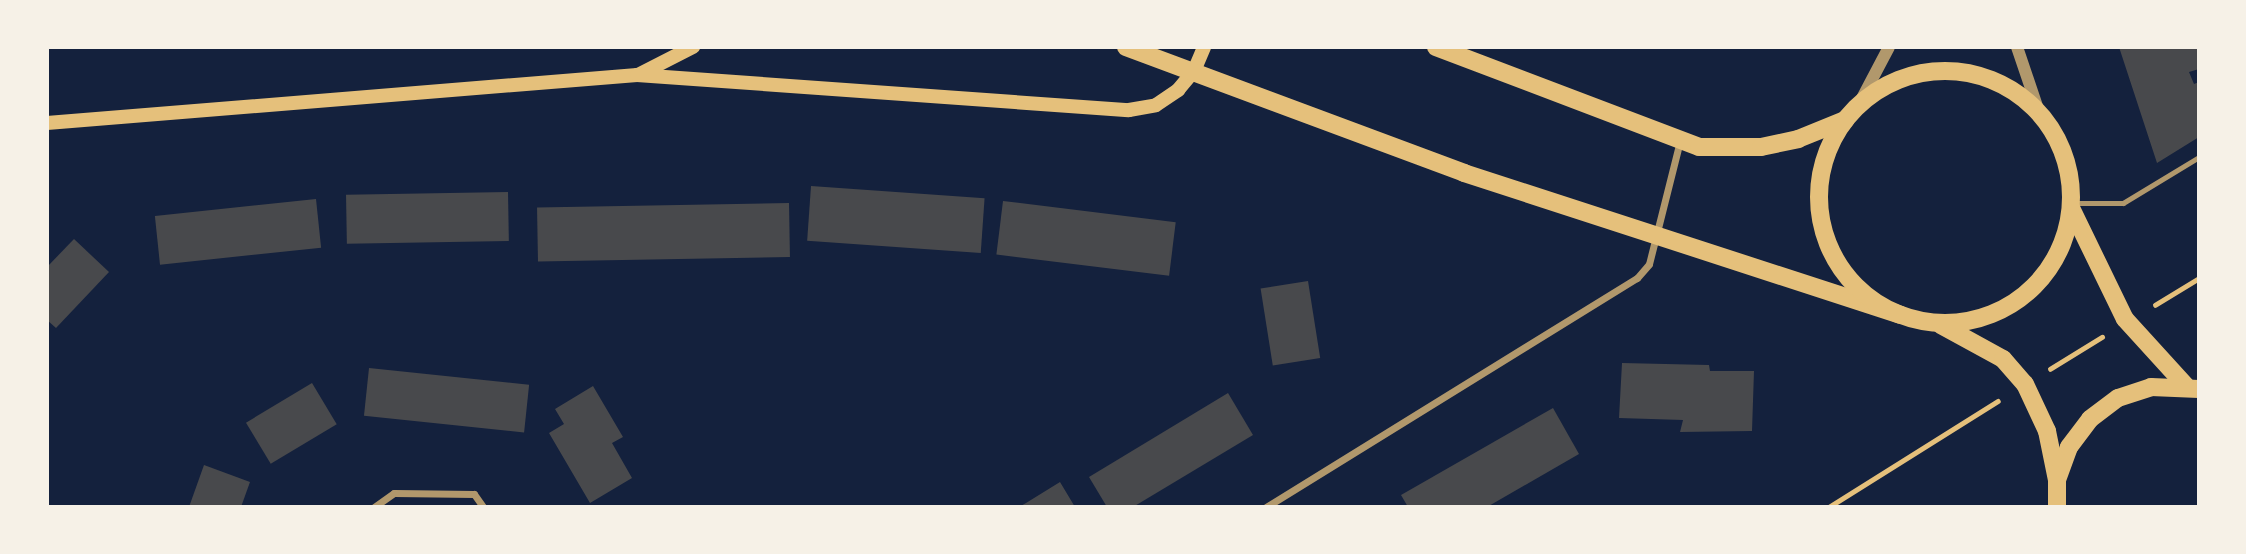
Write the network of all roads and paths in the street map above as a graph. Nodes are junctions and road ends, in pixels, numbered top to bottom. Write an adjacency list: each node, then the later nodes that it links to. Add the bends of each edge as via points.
1 (694, 47): 8 (main road)
2 (1126, 47): 7 (main road)
3 (1204, 47): 7 (main road)
4 (1436, 47): 13 (main road)
5 (1889, 47): 9 (street)
6 (2017, 47): 10 (street)
7 (1194, 71): 8 (main road, via 1156,105 1129,110); 16 (main road, via 1364,137)
8 (637, 75): 12 (main road)
9 (1859, 104): 10 (main road, via 1899,79 1941,70 1983,76 2011,89); 11 (main road)
10 (2039, 112): 15 (main road, via 2053,130 2067,164)
11 (1844, 120): 13 (main road, via 1798,139 1761,147 1709,148); 19 (main road, via 1823,164 1819,203 1827,241 1845,274 1870,299)
12 (47, 123)
13 (1680, 140): 16 (street)
14 (2199, 157): 15 (lane, via 2123,203)
15 (2071, 205): 20 (main road, via 2065,238 2035,286 1989,316); 23 (main road, via 2126,319)
16 (1656, 238): 19 (main road); 28 (street, via 1649,264 1623,289)
17 (2199, 278): 18 (path)
18 (2143, 312)
19 (1900, 315): 20 (main road)
20 (1936, 323): 25 (main road, via 2003,359 2025,384 2048,431)
21 (2109, 332): 22 (path)
22 (2042, 374)
23 (2192, 388): 25 (main road, via 2151,387 2090,419 2069,447)
24 (2008, 395): 29 (path)
25 (2057, 480): 30 (main road)
26 (374, 507): 27 (street, via 394,493 474,494)
27 (482, 507)
28 (1266, 507)
29 (1829, 507)
30 (2057, 507)

